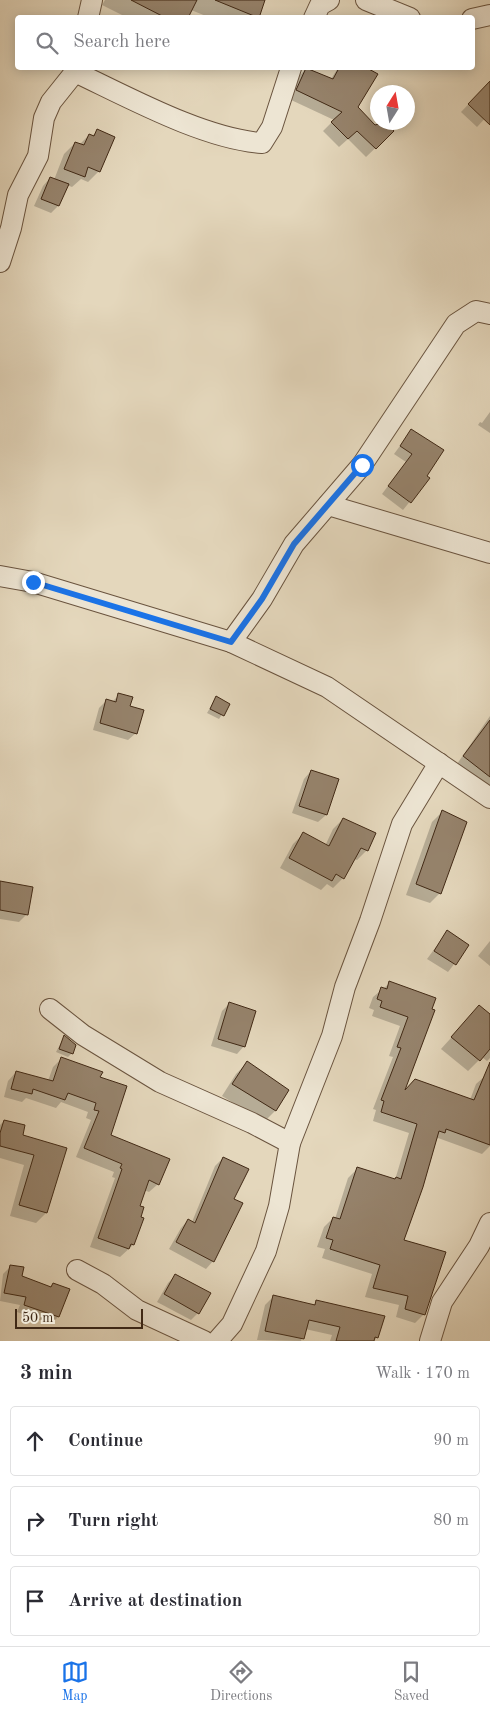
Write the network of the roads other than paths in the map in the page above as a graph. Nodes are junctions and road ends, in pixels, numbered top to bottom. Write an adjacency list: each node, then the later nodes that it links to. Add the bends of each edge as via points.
1 (92, 0): 4 (street)
2 (329, 0): 5 (street, via 320,5)
3 (366, 0): 6 (street)
4 (89, 15)
5 (315, 15)
6 (403, 15)
7 (490, 15): 8 (street)
8 (475, 19)
9 (75, 70): 10 (street, via 154,110 238,142 262,143 272,127); 11 (street, via 51,102 44,118 38,156 18,195)
10 (290, 70)
11 (0, 262)
12 (490, 314): 13 (street, via 476,311 456,324 362,465)
13 (328, 505): 14 (street); 16 (street, via 294,544 262,599)
14 (490, 554)
15 (0, 576): 16 (street, via 33,582)
16 (231, 642): 17 (street, via 327,687)
17 (439, 763): 18 (street); 20 (street, via 402,824 345,987 332,1036)
18 (490, 798)
19 (50, 1009): 20 (street, via 83,1035 160,1082)
20 (290, 1143): 24 (street, via 279,1206 266,1251 232,1324)
21 (490, 1223): 25 (street, via 479,1246 442,1302)
22 (77, 1270): 23 (street, via 103,1284 137,1310)
23 (204, 1341)
24 (216, 1341)
25 (430, 1341)

